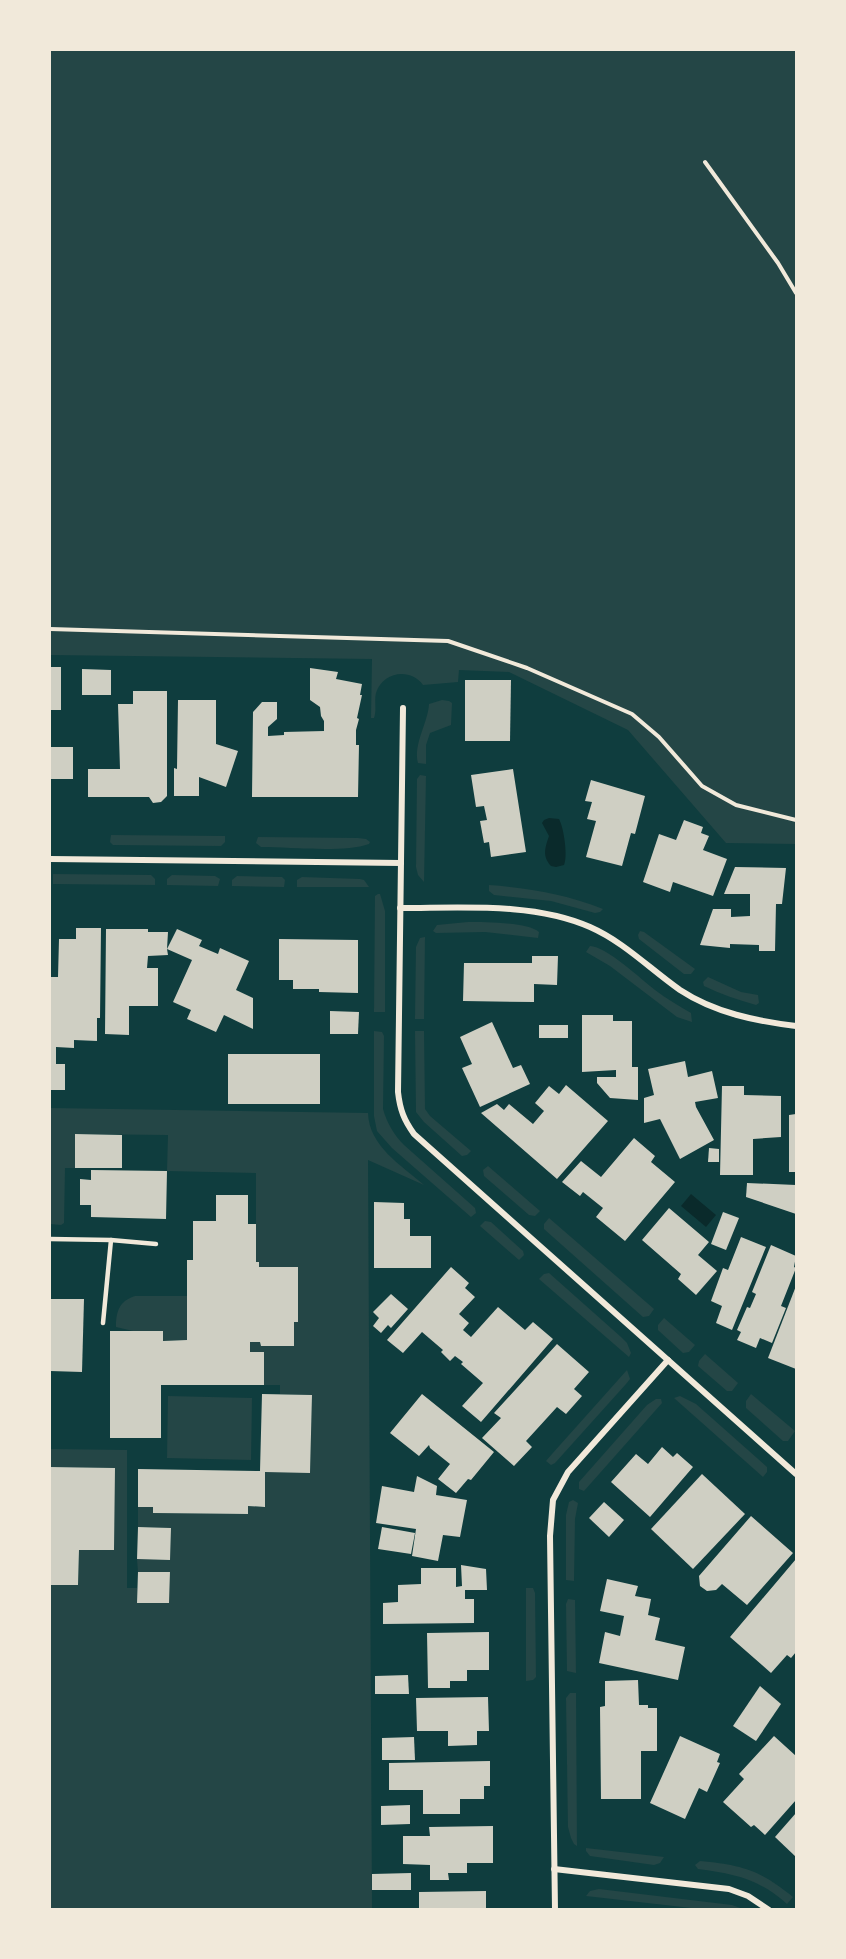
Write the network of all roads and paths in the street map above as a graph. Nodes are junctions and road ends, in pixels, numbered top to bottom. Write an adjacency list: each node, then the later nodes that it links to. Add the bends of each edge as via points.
1 (705, 162): 2 (path)
2 (796, 293)
3 (50, 629): 5 (path, via 448,641 528,668 632,714 659,737 702,786 736,806)
4 (403, 708): 7 (street)
5 (796, 820)
6 (50, 859): 7 (street)
7 (401, 863): 8 (street)
8 (400, 908): 9 (street, via 532,911 565,918 615,941 702,1002 734,1015); 14 (street, via 398,1092 405,1122)
9 (796, 1026)
10 (50, 1239): 11 (lane)
11 (111, 1240): 12 (lane); 13 (lane)
12 (156, 1244)
13 (103, 1323)
14 (668, 1360): 15 (street); 16 (street, via 568,1472 553,1500 550,1536)
15 (796, 1474)
16 (554, 1869): 17 (street); 18 (street, via 729,1889)
17 (555, 1910)
18 (769, 1910)

